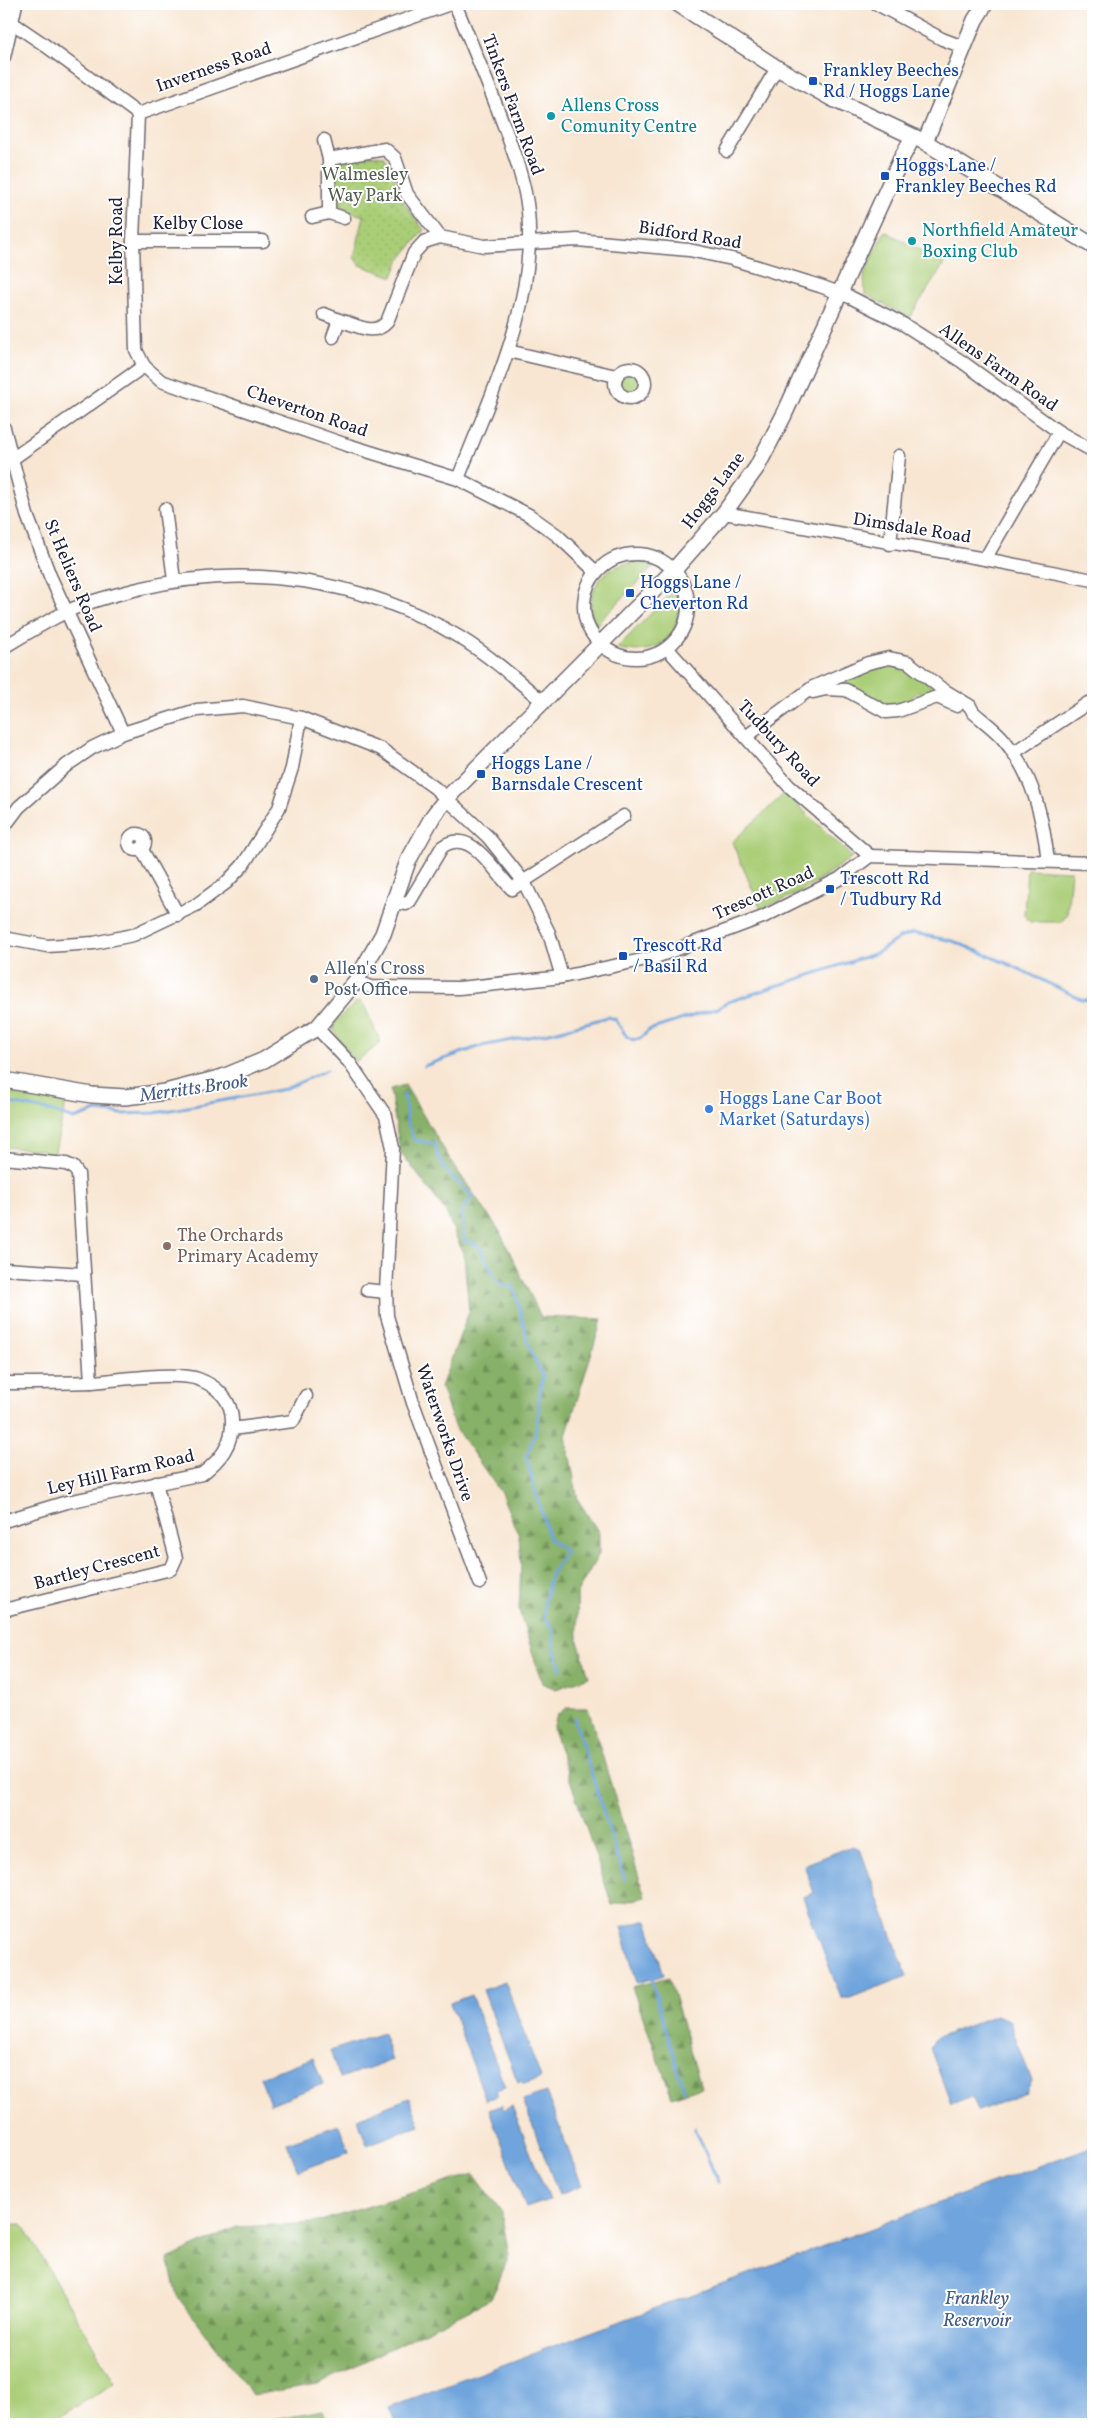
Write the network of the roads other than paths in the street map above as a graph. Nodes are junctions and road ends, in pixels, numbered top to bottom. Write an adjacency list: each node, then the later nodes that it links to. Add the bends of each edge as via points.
1 (16, 4): 7 (street)
2 (450, 4): 11 (street, Inverness Road)
3 (455, 4): 22 (street, Tinkers Farm Road, via 521,174 528,209)
4 (678, 4): 10 (street)
5 (877, 4): 8 (street)
6 (985, 4): 8 (street, Hoggs Lane)
7 (7, 21): 9 (street); 11 (street)
8 (963, 47): 13 (street, Hoggs Lane)
9 (4, 57)
10 (776, 68): 13 (street); 14 (street)
11 (138, 114): 20 (street, Kelby Road)
12 (324, 140): 15 (street)
13 (919, 140): 23 (street); 24 (street, Hoggs Lane, via 896,168)
14 (727, 151)
15 (329, 159): 16 (street); 19 (street, via 385,149 390,152 395,158 406,194)
16 (329, 213): 17 (street); 18 (street)
17 (312, 217)
18 (344, 218)
19 (440, 237): 22 (street, Bidford Road, via 484,246); 26 (street, via 424,242 414,253 387,322 381,329 374,331)
20 (133, 241): 21 (street, Kelby Close); 29 (street, Kelby Road, via 136,350)
21 (263, 241)
22 (529, 243): 24 (street, Bidford Road, via 577,240 689,250 732,259); 28 (street, Tinkers Farm Road, via 523,292)
23 (1093, 246)
24 (840, 293): 32 (street, Allens Farm Road, via 903,324); 38 (street, Hoggs Lane, via 757,467)
25 (324, 314): 26 (street)
26 (339, 320): 27 (street)
27 (334, 337)
28 (508, 351): 30 (street); 36 (street, Tinkers Farm Road)
29 (144, 366): 35 (street); 36 (street, Cheverton Road, via 161,381)
30 (616, 376)
31 (4, 428): 35 (street, St Heliers Road)
32 (1059, 432): 33 (street); 40 (street, Allens Farm Road)
33 (1093, 451)
34 (899, 456): 39 (street)
35 (8, 460): 45 (street, St Heliers Road, via 50,576)
36 (458, 479): 42 (street, Cheverton Road, via 529,515 557,535)
37 (165, 509): 43 (street)
38 (724, 513): 39 (street, Dimsdale Road); 41 (street, Hoggs Lane)
39 (890, 544): 40 (street, Dimsdale Road)
40 (985, 559): 44 (street, Dimsdale Road)
41 (674, 570): 42 (street, via 654,557 635,554 617,557); 46 (street, Hoggs Lane); 48 (street, via 686,592 688,612 682,631)
42 (596, 572): 46 (street, via 588,585 583,607 590,631)
43 (174, 580): 45 (street); 50 (street, via 274,576 330,585 398,608 458,637 504,668)
44 (1093, 580)
45 (68, 611): 47 (street); 54 (street, St Heliers Road)
46 (599, 644): 48 (street, via 620,656 638,658 653,656); 50 (street, Hoggs Lane)
47 (4, 647)
48 (667, 648): 55 (street, Tudbury Road)
49 (803, 694): 52 (street, via 826,689 846,690 886,712 937,697); 52 (street, via 868,663 889,658 908,662 970,706); 55 (street)
50 (543, 702): 57 (street, Hoggs Lane)
51 (1088, 703): 56 (street)
52 (973, 712): 56 (street, via 1004,740)
53 (301, 718): 54 (street, via 243,706 197,710); 57 (street, via 381,749); 66 (street, via 292,768 279,808 243,865 226,882)
54 (123, 733): 59 (street, via 67,765 19,807)
55 (747, 736): 61 (street, Tudbury Road, via 788,786)
56 (1013, 753): 62 (street, via 1036,795)
57 (446, 799): 64 (street, via 488,837); 65 (street, Hoggs Lane, via 408,861)
58 (624, 816): 64 (street)
59 (4, 827)
60 (141, 848): 66 (street)
61 (870, 856): 62 (street); 68 (street, Trescott Road, via 839,879 762,916 656,956)
62 (1048, 861): 63 (street)
63 (1093, 863)
64 (524, 882): 65 (street, via 512,889 474,848 462,841 448,842 410,901 406,904); 68 (street, via 549,933)
65 (394, 902): 69 (street, Hoggs Lane, via 383,934)
66 (178, 915): 67 (street, via 133,935 94,943 47,946)
67 (4, 938)
68 (562, 977): 69 (street, Trescott Road, via 459,988 370,987)
69 (356, 981): 70 (street, Hoggs Lane)
70 (316, 1028): 71 (street, Hoggs Lane, via 264,1060 223,1077 165,1092 125,1097 92,1095); 76 (street, Waterworks Drive, via 349,1062 386,1116 393,1148)
71 (4, 1080)
72 (4, 1158): 74 (street, via 66,1164 78,1174)
73 (4, 1269): 74 (street)
74 (84, 1274): 77 (street)
75 (367, 1290): 76 (street)
76 (386, 1292): 83 (street, Waterworks Drive, via 387,1316 413,1403)
77 (91, 1382): 78 (street, Ley Hill Farm Road); 80 (street, Ley Hill Farm Road, via 197,1378 226,1398 232,1414)
78 (4, 1383)
79 (306, 1396): 80 (street, via 293,1421)
80 (232, 1429): 81 (street, Ley Hill Farm Road, via 228,1446 218,1462 202,1474)
81 (156, 1483): 82 (street, Ley Hill Farm Road, via 67,1502); 84 (street, Bartley Crescent, via 176,1558 171,1569)
82 (4, 1521)
83 (480, 1582)
84 (4, 1610)

